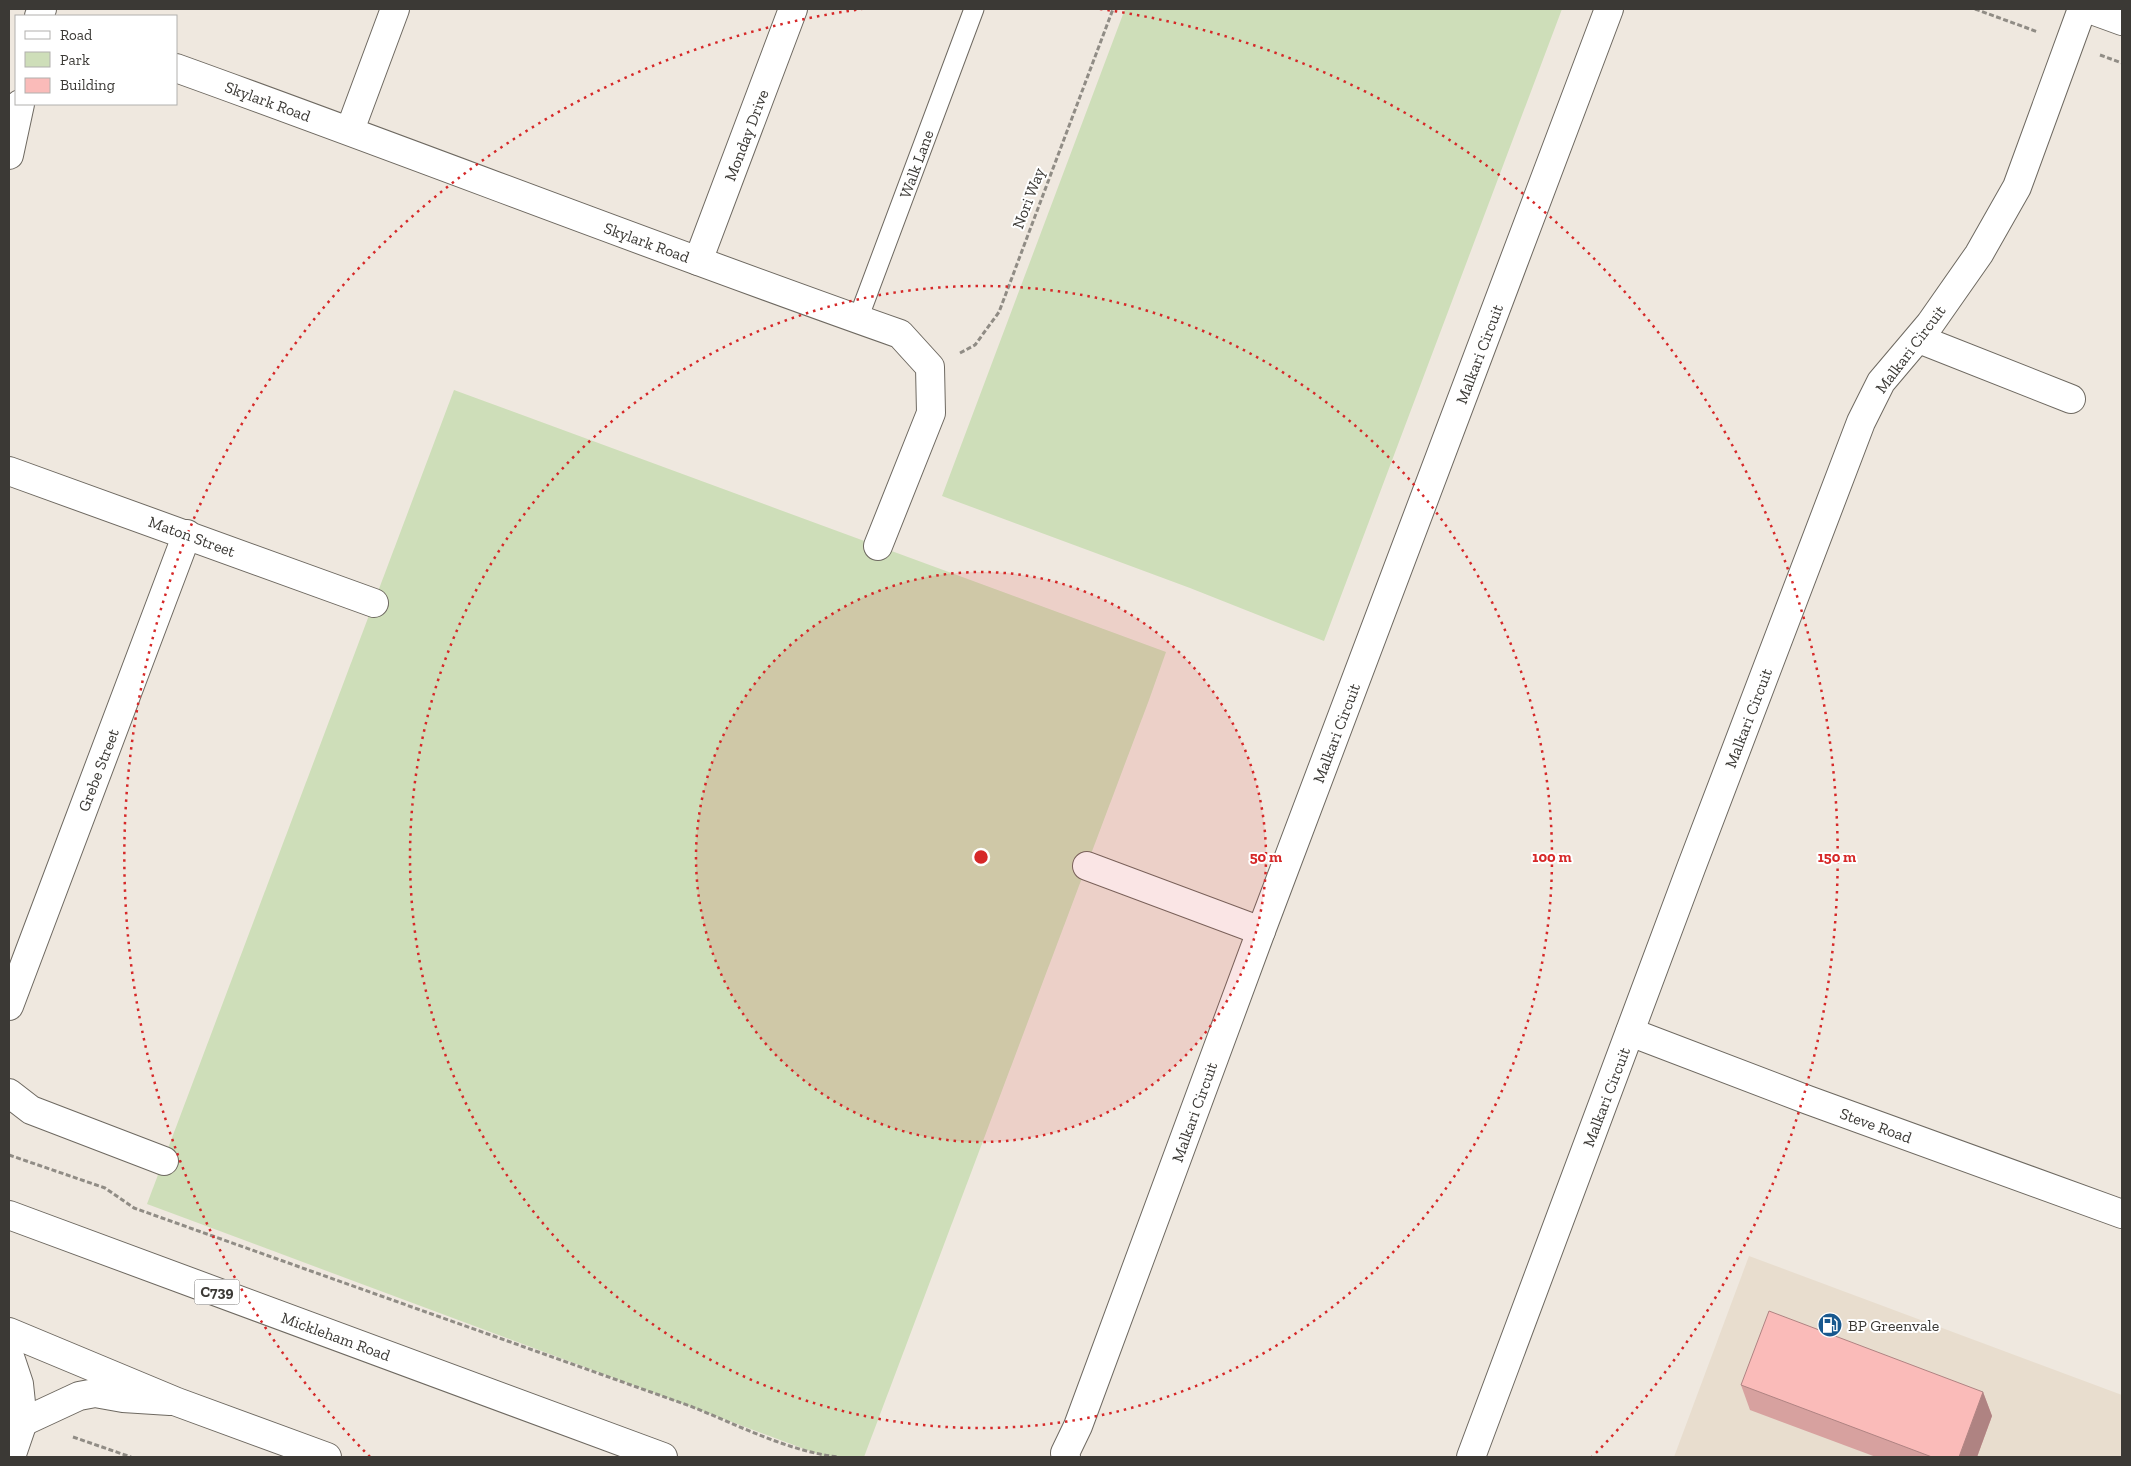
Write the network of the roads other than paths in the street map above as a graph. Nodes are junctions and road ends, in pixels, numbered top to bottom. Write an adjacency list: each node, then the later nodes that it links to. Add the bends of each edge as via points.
1 (395, 9): 10 (street)
2 (793, 9): 12 (street, Monday Drive)
3 (974, 9): 13 (lane, Walk Lane)
4 (1609, 9): 21 (street, Malkari Circuit)
5 (2082, 9): 14 (street, Malkari Circuit, via 2017,187 1979,254)
6 (2089, 9): 7 (street)
7 (2122, 21)
8 (178, 69): 10 (street, Skylark Road)
9 (20, 105): 11 (street)
10 (350, 130): 12 (street, Skylark Road)
11 (9, 155)
12 (698, 261): 13 (street, Skylark Road)
13 (858, 319): 18 (street, Skylark Road, via 900,334 930,367 931,413)
14 (1919, 339): 15 (street); 23 (street, Malkari Circuit, via 1881,382 1861,422)
15 (2072, 399)
16 (9, 471): 17 (street, Maton Street)
17 (187, 534): 19 (street, Maton Street); 22 (street, Grebe Street)
18 (878, 546)
19 (374, 603)
20 (1087, 866): 21 (street)
21 (1261, 932): 35 (street, Malkari Circuit)
22 (9, 1006)
23 (1630, 1032): 26 (street, Steve Road); 36 (street, Malkari Circuit)
24 (9, 1093): 25 (street, via 31,1110)
25 (164, 1160)
26 (2122, 1214)
27 (9, 1215): 34 (street, Mickleham Road / C739)
28 (9, 1332): 30 (street)
29 (9, 1354): 31 (street, via 19,1384)
30 (177, 1402): 31 (street, via 95,1393 79,1396); 33 (street)
31 (23, 1422): 32 (street)
32 (11, 1457)
33 (327, 1457)
34 (663, 1457)
35 (1066, 1457)
36 (1470, 1457)

